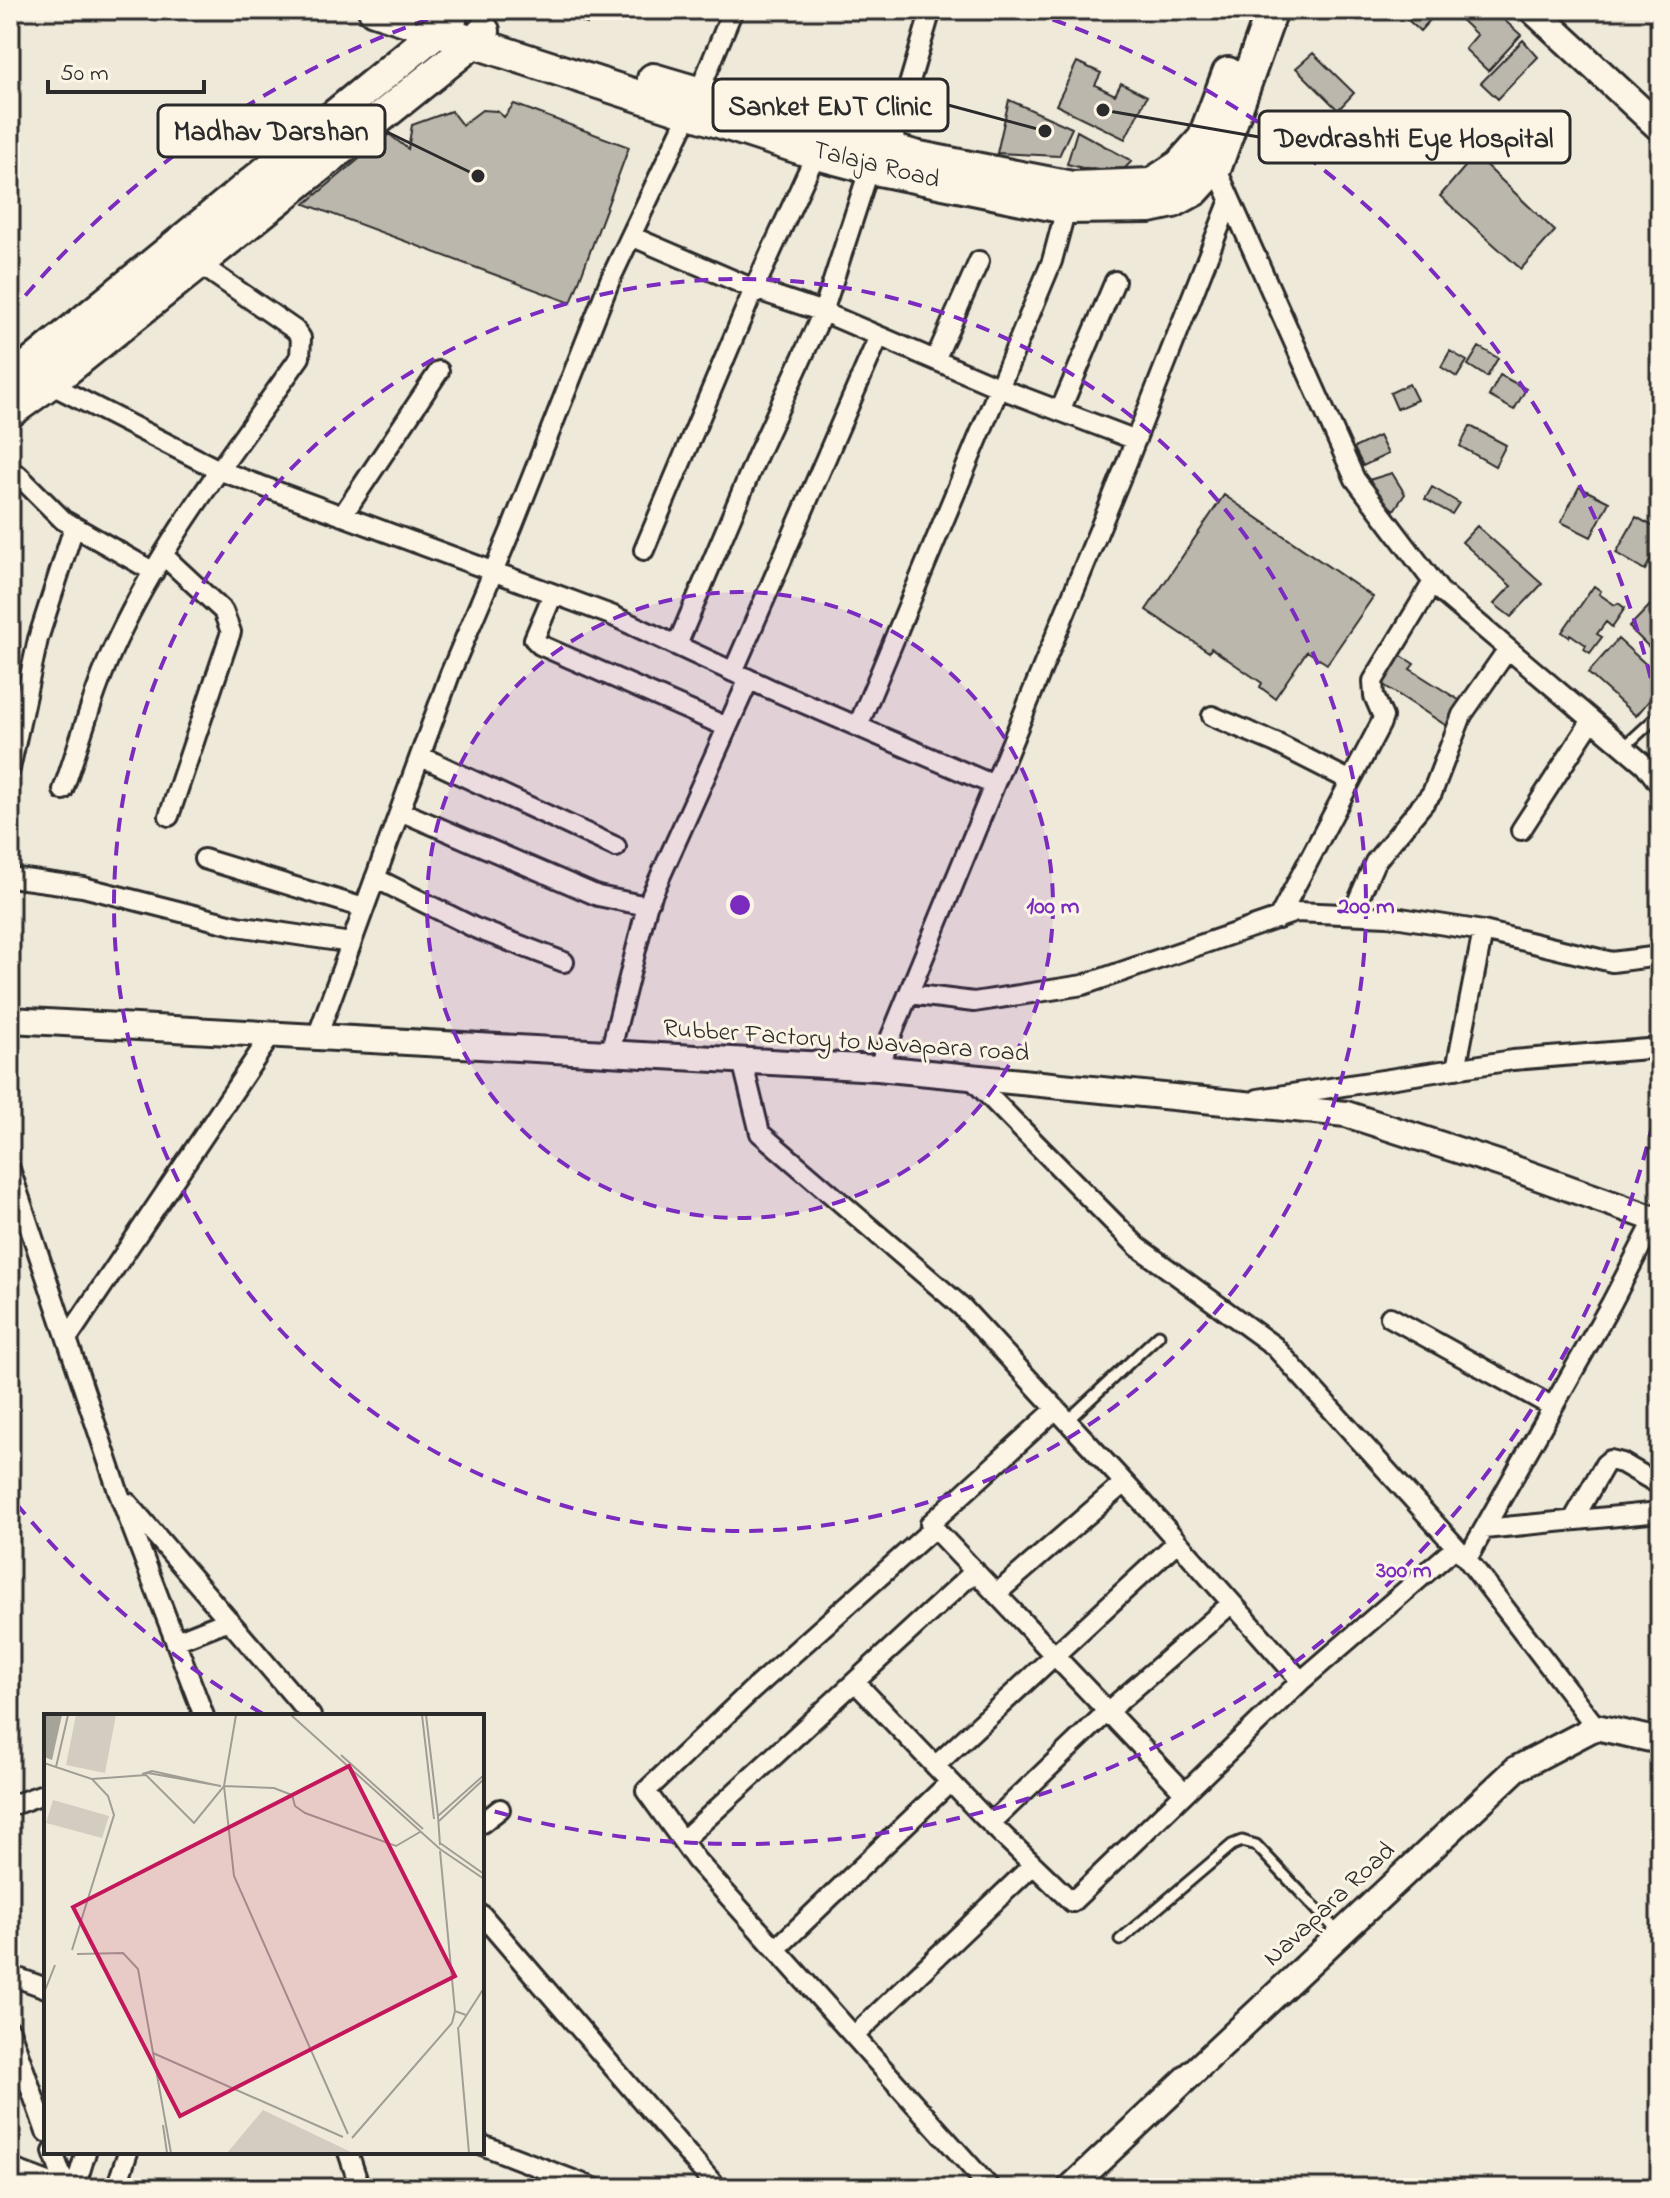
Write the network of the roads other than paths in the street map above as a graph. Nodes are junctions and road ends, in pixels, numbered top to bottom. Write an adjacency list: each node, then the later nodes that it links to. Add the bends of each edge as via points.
1 (374, 10): 7 (main road, Talaja Road)
2 (733, 10): 9 (street)
3 (931, 10): 13 (street)
4 (1252, 10): 11 (main road)
5 (1272, 10): 14 (main road, Talaja Road)
6 (1533, 10): 10 (main road)
7 (439, 20): 8 (main road, Talaja Road); 27 (main road)
8 (480, 36): 9 (main road, Talaja Road); 20 (main road)
9 (694, 102): 12 (main road, Talaja Road); 18 (street)
10 (1660, 128)
11 (1203, 139): 14 (street); 15 (main road)
12 (822, 142): 13 (main road, Talaja Road); 22 (street)
13 (879, 154): 16 (main road, Talaja Road); 23 (street)
14 (1216, 167): 15 (main road, Talaja Road, via 1195,190); 17 (street)
15 (1166, 190): 16 (main road, Talaja Road, via 1150,207)
16 (1069, 197): 28 (street, via 1052,261)
17 (1230, 200): 31 (street); 39 (street, via 1355,479)
18 (631, 236): 22 (street); 38 (street)
19 (979, 261): 25 (street)
20 (198, 263): 27 (main road); 32 (street, via 295,330 302,346 300,357)
21 (1115, 281): 29 (street)
22 (754, 289): 23 (street); 36 (street)
23 (823, 312): 24 (street); 41 (street)
24 (879, 336): 25 (street); 43 (street)
25 (935, 360): 28 (street)
26 (439, 371): 34 (street)
27 (28, 378): 30 (main road); 32 (street)
28 (998, 387): 29 (street); 47 (street)
29 (1060, 411): 31 (street)
30 (10, 412)
31 (1136, 440): 53 (street)
32 (221, 471): 34 (street); 37 (street)
33 (18, 475): 35 (street)
34 (342, 516): 38 (street)
35 (74, 527): 37 (street); 51 (street, via 38,639)
36 (644, 550)
37 (159, 564): 55 (street, via 115,643); 57 (street, via 223,611 231,632)
38 (493, 572): 40 (street); 50 (street)
39 (1433, 582): 42 (street); 52 (street, via 1373,681 1383,717)
40 (553, 594): 41 (street); 48 (street, via 534,639 540,645)
41 (677, 645): 43 (street)
42 (1508, 649): 46 (street); 65 (street, via 1462,715 1432,793 1375,862)
43 (741, 675): 47 (street); 48 (street)
44 (1660, 714): 49 (lane)
45 (1212, 716): 52 (street)
46 (1592, 720): 49 (street); 58 (street)
47 (858, 726): 53 (street)
48 (727, 727): 63 (street)
49 (1624, 747): 54 (street)
50 (420, 756): 56 (street); 59 (street)
51 (10, 769)
52 (1349, 780): 66 (street)
53 (994, 785): 71 (street)
54 (1660, 785)
55 (63, 790)
56 (400, 811): 62 (street); 63 (street, via 598,896)
57 (169, 816)
58 (1521, 830)
59 (616, 847)
60 (204, 859): 64 (street)
61 (10, 877): 68 (street, via 83,887 237,926)
62 (375, 878): 64 (street); 70 (street, via 475,928)
63 (647, 906): 76 (street)
64 (364, 908): 68 (street)
65 (1352, 914): 66 (street, via 1296,912); 67 (street)
66 (1278, 919): 71 (street, via 1083,985 974,1002)
67 (1483, 931): 69 (street, via 1612,962); 79 (street)
68 (351, 943): 74 (street)
69 (1660, 956)
70 (564, 962)
71 (909, 994): 78 (street)
72 (10, 1020): 73 (street, Rubber Factory to Navapara road)
73 (272, 1034): 74 (street, Rubber Factory to Navapara road); 86 (street)
74 (317, 1037): 76 (street, Rubber Factory to Navapara road)
75 (1660, 1048): 79 (street)
76 (610, 1053): 77 (street, Rubber Factory to Navapara road)
77 (742, 1060): 78 (street, Rubber Factory to Navapara road); 88 (street, via 760,1133 961,1306)
78 (878, 1068): 80 (street, Rubber Factory to Navapara road)
79 (1456, 1069): 81 (street)
80 (970, 1077): 81 (street, Rubber Factory to Navapara road); 97 (street, via 1138,1247 1274,1346)
81 (1234, 1103): 83 (street, Rubber Factory to Navapara road, via 1346,1114)
82 (10, 1169): 86 (street)
83 (1658, 1220): 87 (street)
84 (1390, 1317): 87 (street)
85 (1159, 1335): 88 (lane)
86 (67, 1339): 91 (street)
87 (1553, 1407): 95 (street)
88 (1061, 1415): 89 (street); 94 (street, via 930,1524)
89 (1124, 1483): 96 (street); 99 (street)
90 (1660, 1485): 93 (street, via 1610,1460)
91 (118, 1491): 101 (street); 102 (street)
92 (1660, 1512): 93 (street)
93 (1573, 1520): 95 (street)
94 (934, 1528): 98 (street); 119 (street, via 646,1791)
95 (1484, 1529): 97 (street)
96 (1177, 1542): 100 (street); 103 (street)
97 (1462, 1553): 104 (street); 109 (street)
98 (975, 1571): 99 (street); 105 (street)
99 (996, 1594): 103 (street)
100 (1232, 1603): 104 (street); 106 (street)
101 (229, 1620): 102 (street); 108 (street)
102 (176, 1641): 107 (street)
103 (1055, 1655): 106 (street); 111 (street)
104 (1301, 1681): 113 (street)
105 (855, 1682): 111 (street); 119 (street)
106 (1107, 1712): 113 (street); 118 (street)
107 (203, 1714)
108 (309, 1714)
109 (1596, 1727): 110 (street); 122 (street, Navapara Road, via 1516,1769)
110 (1660, 1741)
111 (935, 1766): 112 (street)
112 (950, 1782): 118 (street); 124 (street)
113 (1185, 1793): 120 (street, via 1072,1902)
114 (44, 1794): 115 (street)
115 (10, 1806)
116 (500, 1809): 117 (street)
117 (484, 1821)
118 (991, 1823): 120 (street)
119 (682, 1841): 124 (street)
120 (1033, 1865): 128 (street)
121 (484, 1917): 142 (street)
122 (1340, 1934): 123 (lane, via 1256,1845 1242,1841); 144 (street, Navapara Road)
123 (1120, 1940)
124 (776, 1949): 128 (street)
125 (10, 1975): 126 (street)
126 (44, 1987)
127 (10, 2030): 129 (street)
128 (854, 2036): 143 (street)
129 (44, 2126)
130 (484, 2146): 141 (street)
131 (54, 2154): 137 (street)
132 (85, 2154): 138 (street)
133 (127, 2154): 139 (street)
134 (349, 2154): 140 (street)
135 (10, 2171): 136 (street)
136 (56, 2188)
137 (66, 2188)
138 (75, 2188)
139 (116, 2188)
140 (360, 2188)
141 (594, 2188)
142 (717, 2188)
143 (990, 2188)
144 (1070, 2188)

